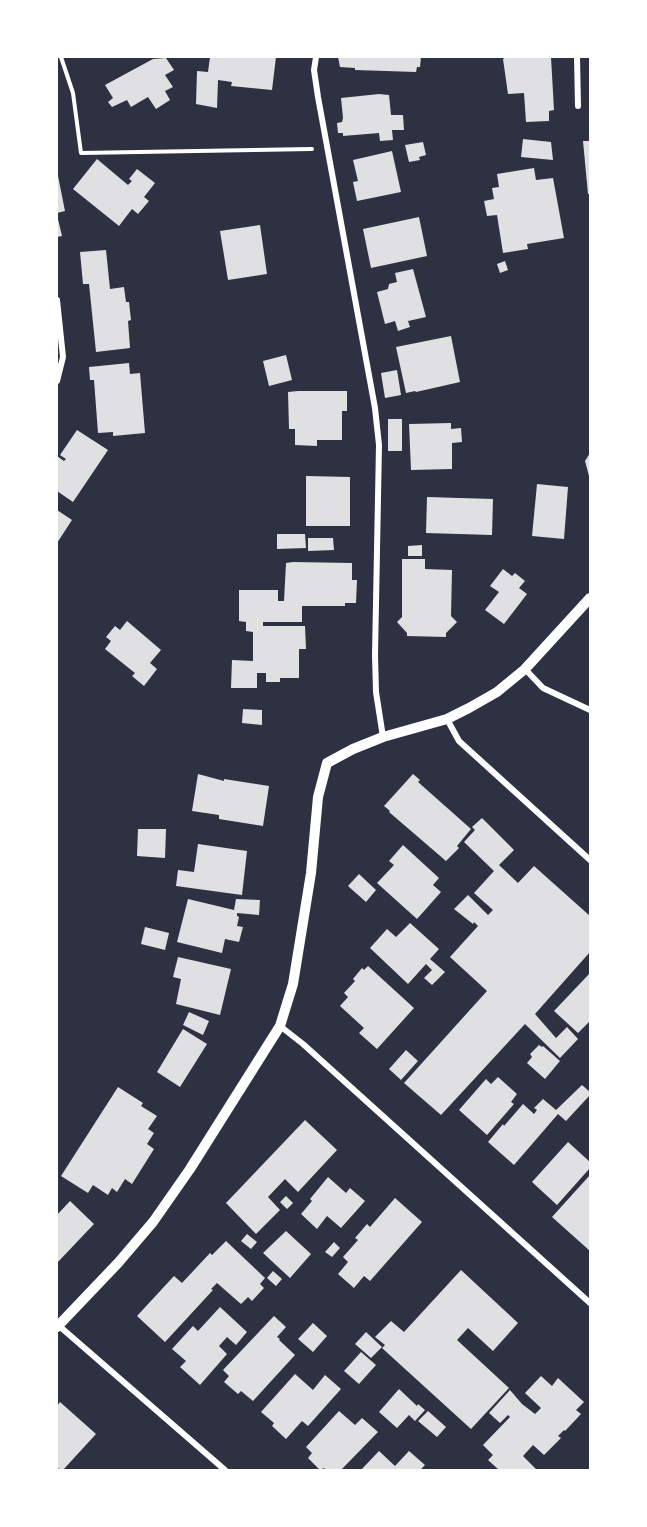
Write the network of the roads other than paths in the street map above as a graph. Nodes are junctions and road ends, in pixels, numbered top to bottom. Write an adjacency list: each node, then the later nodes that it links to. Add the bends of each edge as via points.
1 (316, 57): 10 (street, via 318,98 379,445 375,655)
2 (577, 57): 3 (street)
3 (578, 106)
4 (57, 300): 5 (street, via 63,357)
5 (57, 381)
6 (590, 598): 7 (street)
7 (525, 669): 8 (street, via 543,688); 9 (street, via 497,692)
8 (590, 710)
9 (447, 718): 10 (street); 11 (street, via 459,741)
10 (383, 737): 12 (street, via 327,764 318,797 311,873 293,984)
11 (590, 860)
12 (280, 1026): 13 (street); 14 (street, via 153,1222)
13 (590, 1303)
14 (58, 1326): 15 (street)
15 (225, 1470)

